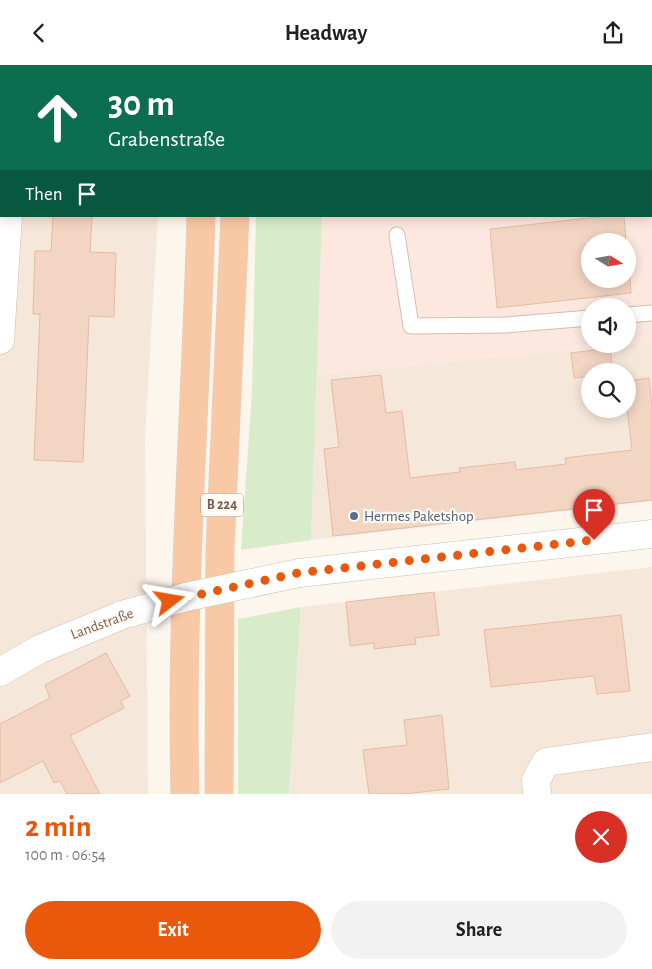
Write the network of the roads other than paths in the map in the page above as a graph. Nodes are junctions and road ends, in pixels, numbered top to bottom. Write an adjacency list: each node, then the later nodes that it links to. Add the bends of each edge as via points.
1 (8, 217): 8 (street)
2 (202, 217): 12 (highway, B 224, via 187,560)
3 (235, 217): 13 (highway, B 224, via 220,549)
4 (397, 235): 7 (lane, via 411,326 506,325)
5 (652, 313): 6 (lane)
6 (636, 314)
7 (581, 319)
8 (0, 341)
9 (652, 533): 10 (street, Landstraße, bridge, via 298,573 186,597 122,615)
10 (1, 669)
11 (652, 747): 14 (street, via 546,762 536,780)
12 (185, 794)
13 (219, 794)
14 (537, 794)

